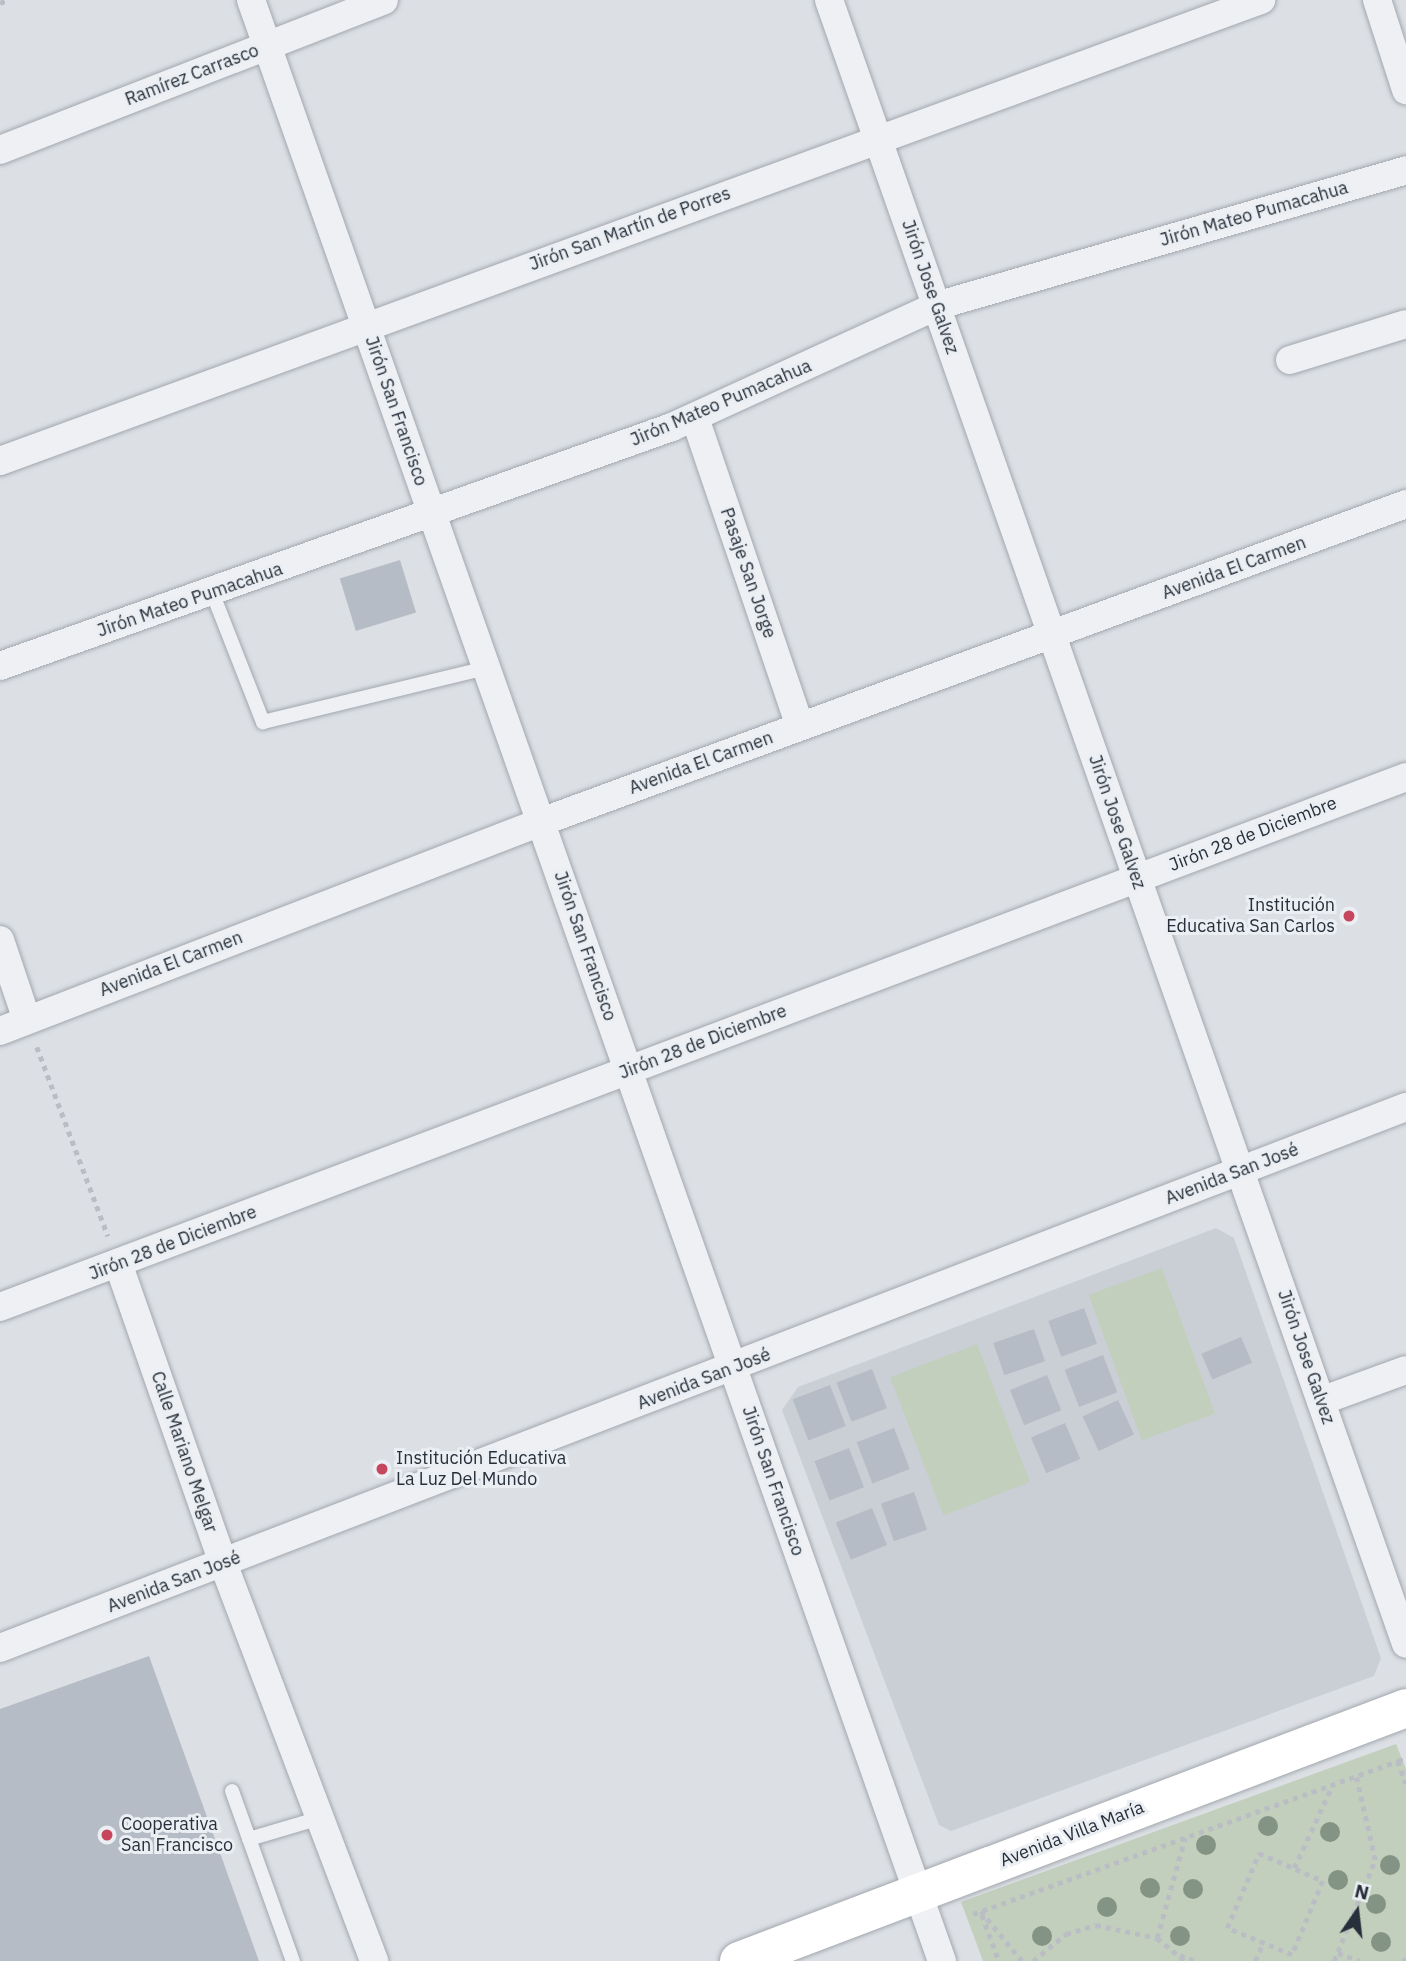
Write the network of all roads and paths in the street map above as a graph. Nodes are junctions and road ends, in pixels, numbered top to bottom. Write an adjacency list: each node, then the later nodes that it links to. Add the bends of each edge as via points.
1 (8, 0): 7 (path)
2 (251, 0): 8 (street, Jirón San Francisco)
3 (384, 0): 8 (street, Ramírez Carrasco)
4 (829, 0): 10 (street, Jirón Jose Galvez)
5 (1261, 0): 10 (street, Jirón San Martín de Porres)
6 (1377, 0): 9 (street)
7 (0, 3)
8 (267, 46): 11 (street, Ramírez Carrasco); 14 (street, Jirón San Francisco)
9 (1406, 90)
10 (878, 140): 13 (street, Jirón Jose Galvez); 14 (street, Jirón San Martín de Porres)
11 (0, 150)
12 (1406, 170): 13 (street, Jirón Mateo Pumacahua)
13 (936, 306): 17 (street, Jirón Mateo Pumacahua); 22 (street, Jirón Jose Galvez)
14 (365, 323): 18 (street, Jirón San Martín de Porres); 20 (street, Jirón San Francisco)
15 (1406, 324): 16 (street)
16 (1290, 360)
17 (695, 418): 20 (street, Jirón Mateo Pumacahua); 25 (street, Pasaje San Jorge)
18 (0, 461)
19 (1406, 505): 22 (street, Avenida El Carmen)
20 (433, 516): 21 (street, Jirón Mateo Pumacahua); 24 (street, Jirón San Francisco)
21 (212, 592): 23 (street, Jirón Mateo Pumacahua); 24 (lane, via 263,722)
22 (1052, 636): 25 (street, Avenida El Carmen); 28 (street, Jirón Jose Galvez)
23 (0, 666)
24 (486, 668): 27 (street, Jirón San Francisco)
25 (800, 727): 27 (street, Avenida El Carmen)
26 (1406, 777): 28 (street, Jirón 28 de Diciembre)
27 (541, 822): 30 (street, Avenida El Carmen); 32 (street, Jirón San Francisco)
28 (1137, 878): 32 (street, Jirón 28 de Diciembre); 34 (street, Jirón Jose Galvez)
29 (0, 940): 30 (street)
30 (27, 1020): 31 (street, Avenida El Carmen); 35 (path)
31 (0, 1031)
32 (628, 1070): 35 (street, Jirón 28 de Diciembre); 37 (street, Jirón San Francisco)
33 (1406, 1107): 34 (street, Avenida San José)
34 (1240, 1171): 37 (street, Avenida San José); 39 (street, Jirón Jose Galvez)
35 (118, 1263): 36 (street, Jirón 28 de Diciembre); 40 (street, Calle Mariano Melgar)
36 (0, 1307)
37 (733, 1368): 40 (street, Avenida San José); 54 (street, Jirón San Francisco)
38 (1406, 1370): 39 (street)
39 (1321, 1401): 41 (street, Jirón Jose Galvez)
40 (223, 1563): 42 (street, Avenida San José); 50 (street, Calle Mariano Melgar)
41 (1406, 1644)
42 (0, 1648)
43 (1406, 1708): 54 (main road, Avenida Villa María)
44 (1406, 1758): 45 (path)
45 (1398, 1761): 46 (path); 48 (path)
46 (1356, 1776): 47 (path); 58 (path, via 1375,1860)
47 (1333, 1784): 51 (path); 53 (path)
48 (1406, 1784)
49 (232, 1791): 52 (lane)
50 (320, 1818): 52 (lane); 61 (street, Calle Mariano Melgar)
51 (1185, 1838): 55 (path); 56 (path)
52 (249, 1839): 60 (lane)
53 (1294, 1868): 57 (path, via 1324,1881 1292,1955); 57 (path, via 1259,1853 1227,1928)
54 (918, 1893): 62 (main road, Avenida Villa María); 63 (street, Jirón San Francisco)
55 (981, 1911): 64 (path); 65 (path)
56 (1157, 1938): 59 (path); 66 (path, via 1096,1925 1066,1934)
57 (1263, 1943): 69 (path)
58 (1338, 1952): 70 (path); 71 (path)
59 (1180, 1955): 67 (path); 68 (path)
60 (293, 1961)
61 (374, 1961)
62 (739, 1961)
63 (942, 1961)
64 (999, 1961)
65 (1022, 1961)
66 (1033, 1961)
67 (1185, 1961)
68 (1196, 1961)
69 (1255, 1961)
70 (1334, 1961)
71 (1360, 1961)

